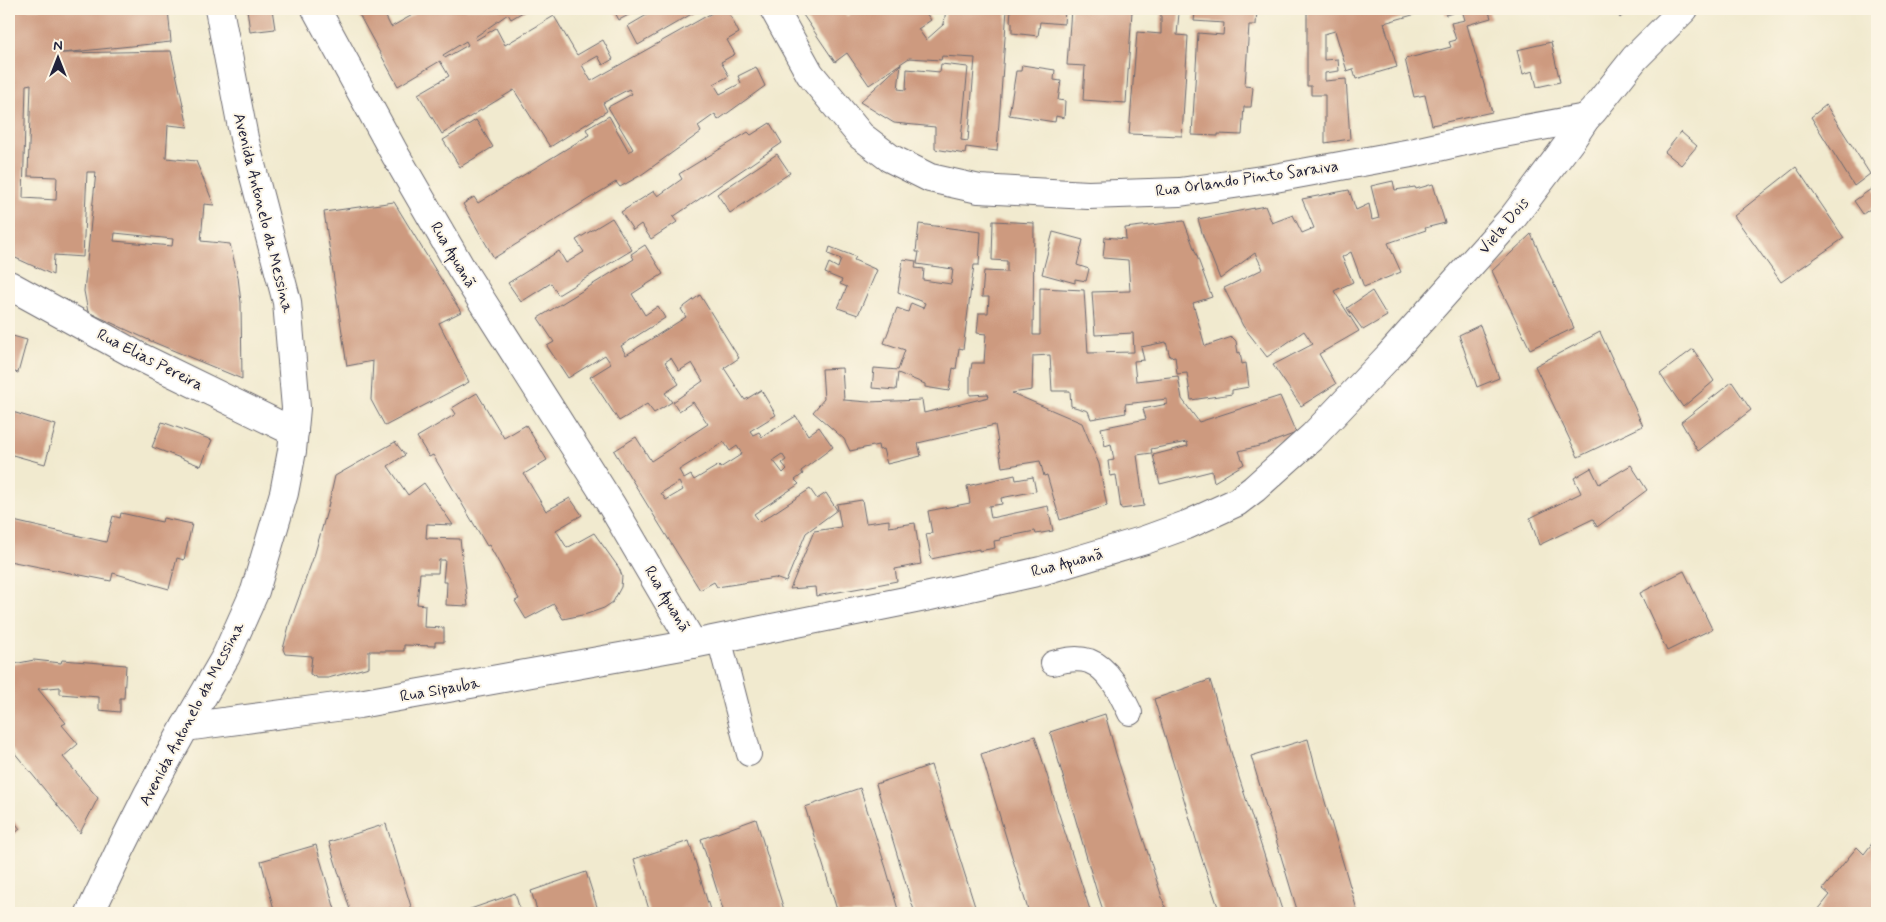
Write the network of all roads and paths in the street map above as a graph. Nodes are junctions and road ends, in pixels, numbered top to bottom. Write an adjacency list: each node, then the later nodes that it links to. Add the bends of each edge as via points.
1 (219, 9): 7 (street, Avenida Antonelo da Messina, via 244,138 287,302 296,408)
2 (316, 9): 9 (street, Rua Apuanã, via 461,268 612,506)
3 (774, 9): 5 (street, Rua Orlando Pinto Saraiva, via 810,74 861,136 890,158 930,178 979,189 1088,195 1180,192 1276,178)
4 (1684, 9): 5 (street, Viela Dois, via 1635,58)
5 (1586, 118): 8 (street, Viela Dois, via 1514,216 1386,360)
6 (9, 285): 7 (street, Rua Elias Pereira, via 138,356)
7 (294, 432): 12 (street, Avenida Antonelo da Messina, via 284,493 255,591 226,656)
8 (1313, 436): 9 (street, Rua Apuanã, via 1237,502 1145,540 1041,571)
9 (706, 641): 12 (street, Rua Sipauba, via 359,704); 13 (lane)
10 (1053, 662): 11 (lane, via 1088,661 1102,670 1118,689)
11 (1130, 713)
12 (185, 727): 14 (street, Avenida Antonelo da Messina, via 118,852)
13 (749, 754)
14 (90, 913)

